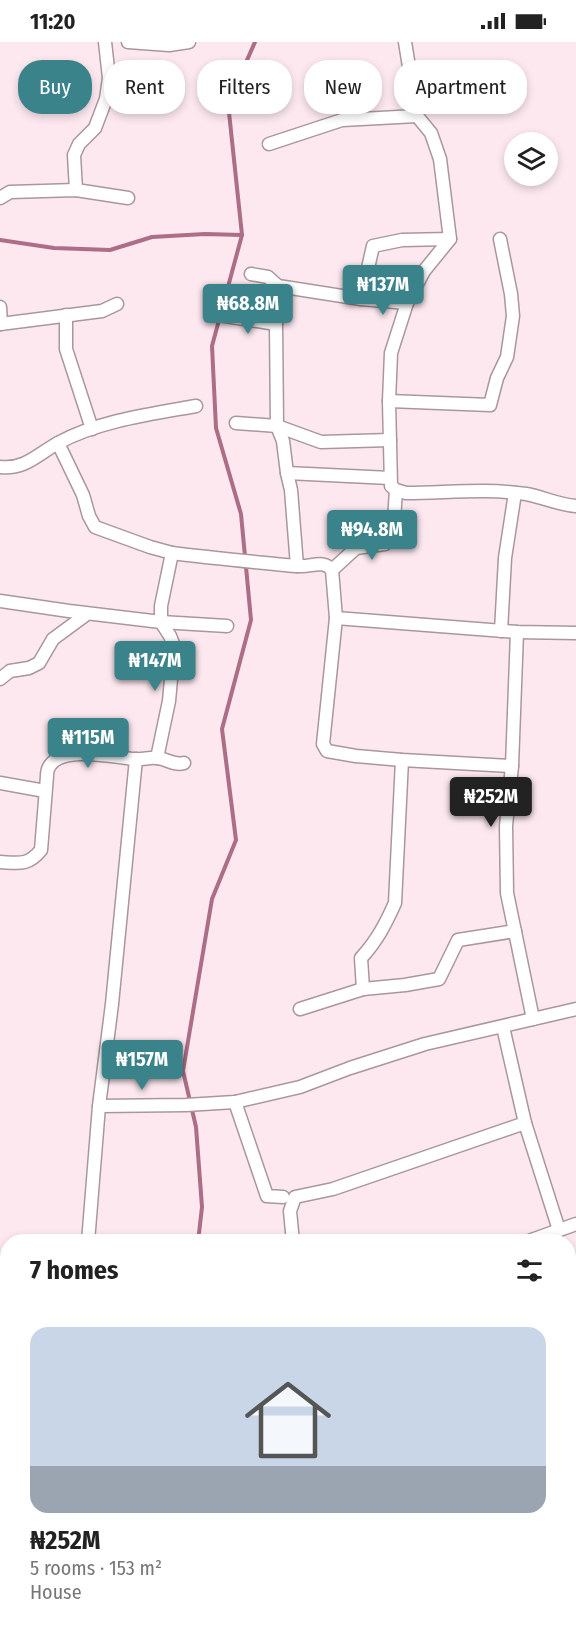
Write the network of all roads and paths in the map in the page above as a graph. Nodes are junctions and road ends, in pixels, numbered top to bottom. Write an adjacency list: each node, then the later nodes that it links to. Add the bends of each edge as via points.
1 (105, 42): 7 (street, via 109,78 106,99 94,128 74,155)
2 (128, 42): 3 (street)
3 (189, 42)
4 (405, 42): 5 (street)
5 (417, 116): 6 (street, via 342,120); 10 (street, via 431,133 440,159)
6 (269, 144)
7 (76, 190): 8 (street, via 10,192); 9 (street)
8 (0, 198)
9 (128, 198)
10 (450, 239): 14 (street, via 402,240 374,246); 15 (street, via 424,272)
11 (500, 239): 22 (street, via 513,316 507,357 490,405)
12 (251, 274): 13 (street, via 268,277)
13 (278, 286): 14 (street); 21 (street)
14 (361, 299): 15 (street)
15 (407, 303): 22 (street, via 391,353)
16 (117, 304): 18 (street, via 102,311)
17 (0, 307): 20 (street)
18 (66, 315): 20 (street); 26 (street, via 66,349)
19 (225, 316): 21 (street)
20 (1, 324)
21 (276, 324): 25 (street)
22 (389, 401): 27 (street)
23 (196, 406): 26 (street)
24 (236, 423): 25 (street)
25 (277, 426): 27 (street, via 321,442); 30 (street, via 284,441)
26 (92, 429): 28 (street)
27 (390, 440): 31 (street)
28 (58, 443): 29 (street, via 18,467); 35 (street, via 95,527)
29 (0, 467)
30 (287, 473): 31 (street); 36 (street)
31 (390, 478): 32 (street)
32 (396, 490): 33 (street); 37 (street, via 393,536 385,544 356,548)
33 (515, 493): 34 (street); 43 (street, via 505,558)
34 (576, 506)
35 (172, 553): 36 (street); 41 (street)
36 (297, 566): 37 (street, via 321,564)
37 (332, 570): 40 (street)
38 (0, 601): 39 (street)
39 (87, 614): 41 (street); 46 (street, via 52,639 39,663 10,671)
40 (336, 618): 43 (street); 49 (street, via 324,748)
41 (160, 622): 42 (street); 47 (street, via 174,646 169,700)
42 (227, 626)
43 (501, 631): 44 (street)
44 (518, 632): 45 (street); 51 (street)
45 (576, 633)
46 (0, 679)
47 (157, 758): 48 (street); 50 (street, via 177,765)
48 (136, 759): 53 (street, via 76,753 57,759 49,766); 62 (street)
49 (402, 760): 51 (street); 56 (street, via 395,903 386,924 361,958)
50 (184, 763)
51 (512, 766): 55 (street, via 506,826 507,892)
52 (0, 783): 53 (street)
53 (45, 791): 54 (street, via 41,850 28,862)
54 (0, 862)
55 (515, 931): 56 (street, via 459,940 439,979); 59 (street)
56 (363, 989): 57 (street)
57 (300, 1009)
58 (576, 1009): 59 (street)
59 (533, 1019): 60 (street)
60 (503, 1026): 61 (street, via 425,1044 300,1087); 63 (street)
61 (235, 1102): 62 (street); 64 (street, via 267,1196)
62 (99, 1106): 67 (street)
63 (525, 1124): 66 (street); 68 (street, via 333,1189 295,1197 290,1211)
64 (282, 1197)
65 (576, 1224): 66 (street)
66 (559, 1230): 69 (street)
67 (89, 1234)
68 (292, 1234)
69 (548, 1234)

